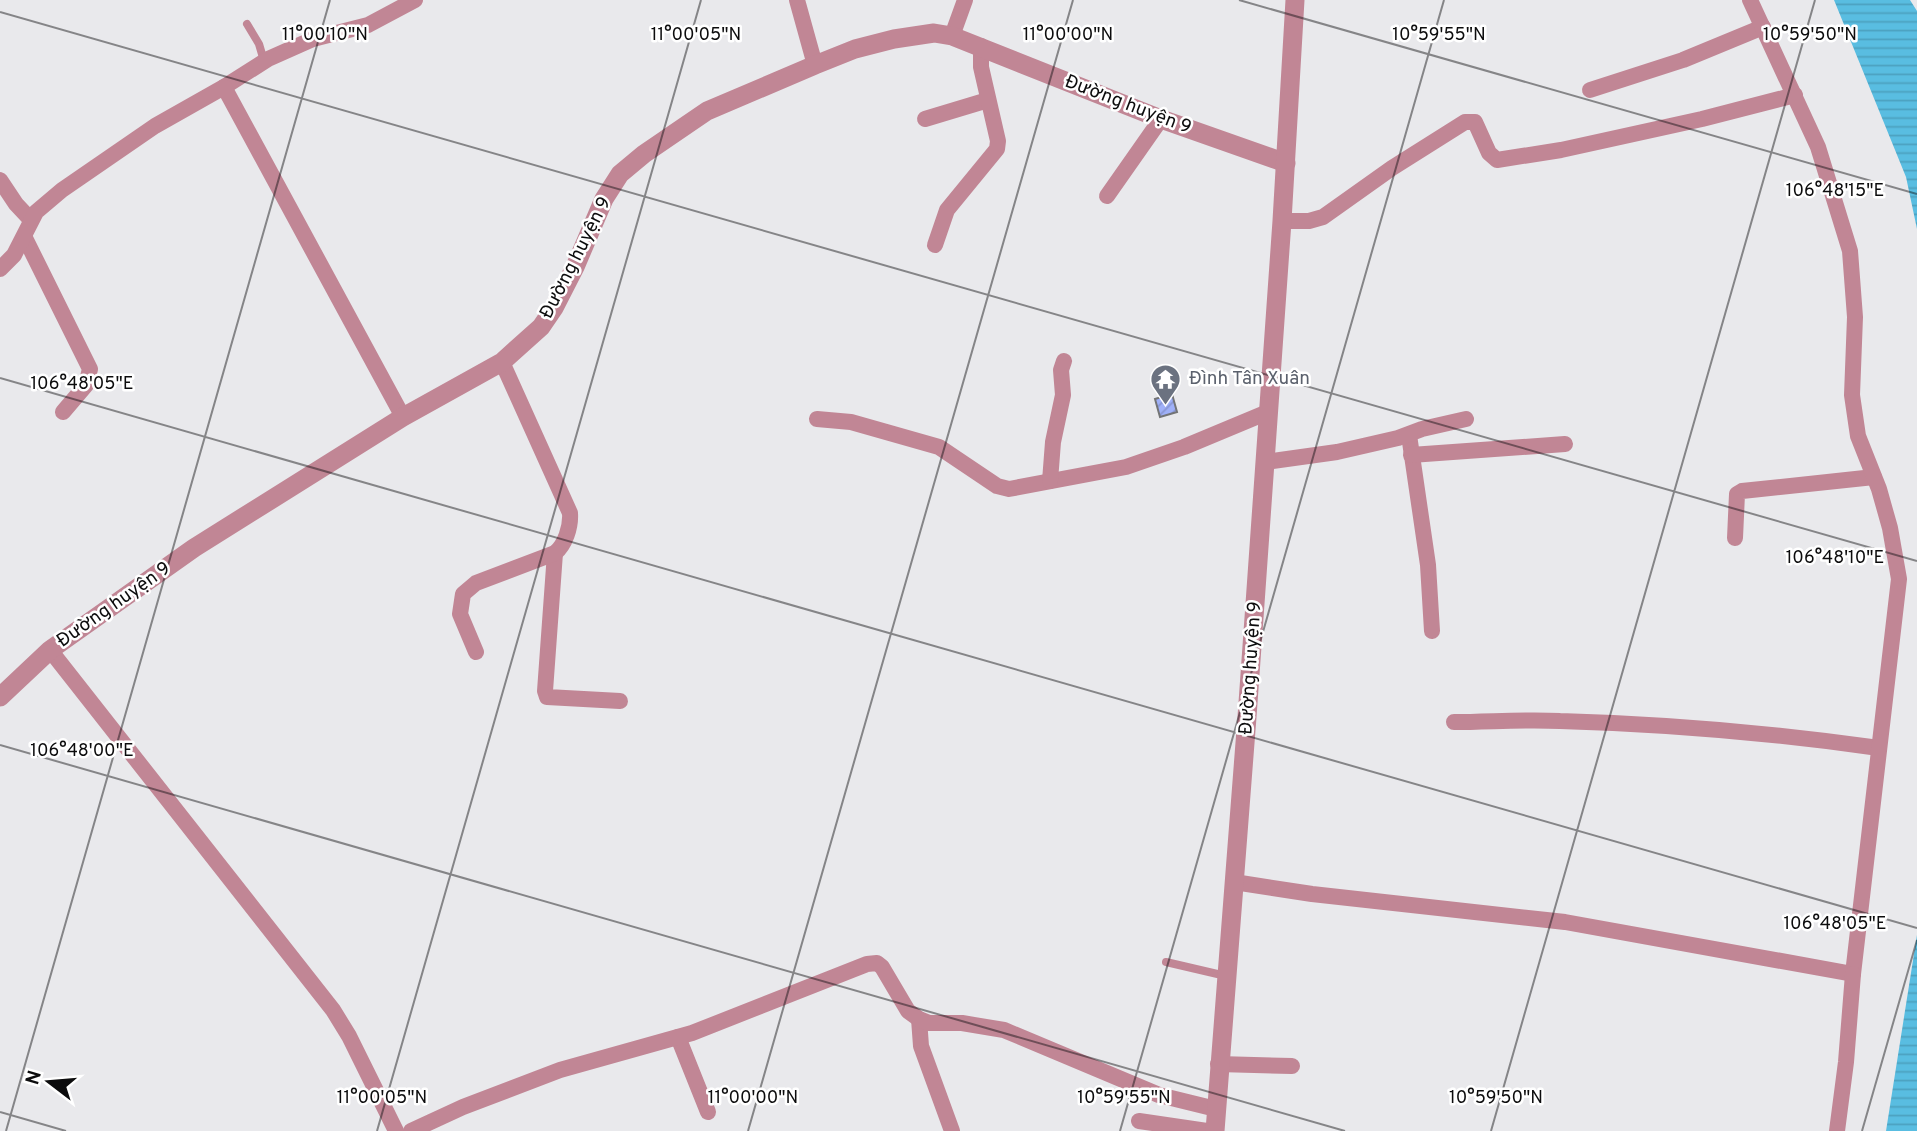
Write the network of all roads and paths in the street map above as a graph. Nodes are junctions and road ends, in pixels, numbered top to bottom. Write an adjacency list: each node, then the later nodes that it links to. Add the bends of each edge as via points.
1 (415, 0): 10 (street, via 368,25 313,39)
2 (797, 0): 11 (street)
3 (965, 0): 8 (street)
4 (1294, 0): 18 (street, Đường huyện 9)
5 (1750, 0): 7 (street)
6 (247, 24): 10 (lane)
7 (1763, 27): 13 (street, via 1683,60); 14 (street)
8 (952, 36): 9 (street, Đường huyện 9); 11 (street, Đường huyện 9, via 934,33 894,39)
9 (981, 46): 15 (street); 16 (street, Đường huyện 9)
10 (264, 61): 12 (street)
11 (815, 65): 27 (street, Đường huyện 9, via 707,111 620,174 595,216 554,308 541,327)
12 (224, 87): 21 (street, via 145,133 62,190); 30 (street)
13 (1590, 90)
14 (1794, 95): 22 (street, via 1561,150 1497,160 1475,122 1465,122 1323,217); 37 (street, via 1818,147 1850,251 1855,317 1852,395 1858,436)
15 (988, 100): 17 (street); 24 (street, via 997,149 947,210)
16 (1161, 119): 18 (street, Đường huyện 9); 20 (street)
17 (925, 120)
18 (1286, 163): 22 (street, Đường huyện 9)
19 (0, 180): 21 (street)
20 (1107, 196)
21 (31, 220): 23 (street)
22 (1282, 221): 29 (street, Đường huyện 9)
23 (25, 238): 25 (street); 28 (street, via 90,369 86,385)
24 (934, 245)
25 (0, 269)
26 (1064, 361): 38 (street)
27 (502, 362): 30 (street, Đường huyện 9); 40 (street, via 570,513 563,545)
28 (63, 411)
29 (1268, 412): 36 (street, Đường huyện 9); 38 (street, via 1126,467)
30 (403, 417): 42 (street, Đường huyện 9, via 194,548)
31 (817, 419): 38 (street, via 851,422 939,446 1003,489)
32 (1466, 419): 33 (street)
33 (1409, 435): 35 (street); 36 (street)
34 (1565, 444): 35 (street)
35 (1411, 455): 41 (street, via 1428,565)
36 (1265, 462): 48 (street, Đường huyện 9)
37 (1874, 477): 39 (street, via 1742,491 1737,494); 47 (street, via 1899,579)
38 (1050, 481)
39 (1735, 538)
40 (555, 554): 43 (street, via 476,583 463,594 460,614); 45 (street, via 547,697)
41 (1432, 631)
42 (50, 650): 44 (street, Đường huyện 9); 59 (street, via 332,1010)
43 (476, 652)
44 (0, 697)
45 (620, 701)
46 (1454, 722): 47 (street, via 1558,720 1690,728 1781,734)
47 (1879, 748): 50 (street)
48 (1234, 882): 50 (street, via 1565,922); 51 (street, Đường huyện 9)
49 (1166, 962): 51 (lane)
50 (1853, 974): 64 (street)
51 (1226, 976): 54 (street, Đường huyện 9)
52 (919, 1019): 53 (street, via 908,1011 882,967 867,964); 56 (street, via 1004,1030 1159,1095); 61 (street, via 921,1046)
53 (678, 1037): 57 (street); 60 (street, via 560,1070)
54 (1218, 1064): 55 (street); 56 (street, Đường huyện 9)
55 (1292, 1066)
56 (1216, 1109): 63 (street, Đường huyện 9)
57 (708, 1112)
58 (1139, 1121): 62 (street)
59 (396, 1131)
60 (411, 1131)
61 (952, 1131)
62 (1207, 1131)
63 (1214, 1131)
64 (1837, 1131)

